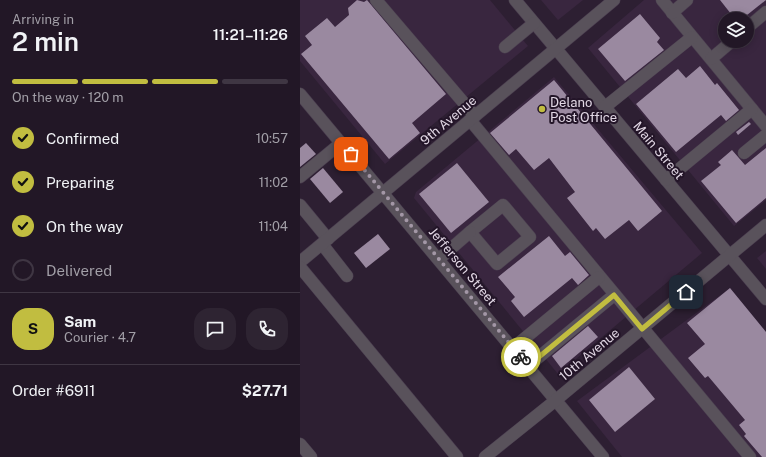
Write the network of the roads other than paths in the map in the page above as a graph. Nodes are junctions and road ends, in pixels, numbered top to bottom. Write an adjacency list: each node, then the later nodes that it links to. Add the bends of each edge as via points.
1 (376, 0): 18 (street)
2 (515, 0): 9 (street, Main Street)
3 (614, 0): 13 (street, 9th Avenue)
4 (662, 0): 7 (street)
5 (687, 0): 7 (street)
6 (766, 12): 8 (street)
7 (672, 13): 10 (street)
8 (754, 22)
9 (534, 23): 11 (street); 13 (street, Main Street)
10 (692, 37): 14 (street); 16 (street)
11 (505, 47)
12 (724, 48): 14 (street)
13 (556, 49): 16 (street, Main Street); 18 (street, 9th Avenue)
14 (711, 59): 17 (street)
15 (300, 94): 21 (street, Jefferson Street)
16 (605, 107): 24 (street, Main Street)
17 (752, 109): 19 (street); 24 (street)
18 (472, 118): 25 (street, 9th Avenue); 35 (street)
19 (766, 126)
20 (766, 135): 22 (street)
21 (341, 143): 23 (street); 25 (street, Jefferson Street)
22 (744, 153)
23 (300, 177)
24 (666, 180): 30 (street, Main Street)
25 (383, 192): 29 (street, 9th Avenue); 31 (street, Jefferson Street)
26 (300, 205): 29 (street)
27 (766, 225): 30 (street, 10th Avenue)
28 (470, 232): 28 (street, via 503,205 530,236 497,264); 31 (street)
29 (325, 242): 32 (street, 9th Avenue); 34 (street)
30 (730, 256): 37 (street, Main Street); 38 (street, 10th Avenue)
31 (439, 259): 39 (street, Jefferson Street)
32 (300, 262)
33 (300, 267): 44 (street)
34 (347, 276)
35 (599, 277): 36 (street); 39 (street)
36 (614, 295): 38 (street); 40 (street)
37 (766, 299)
38 (642, 329): 41 (street, 10th Avenue); 47 (street)
39 (513, 348): 40 (street, Jefferson Street)
40 (528, 366): 41 (street, Jefferson Street)
41 (556, 400): 45 (street, 10th Avenue); 46 (street, Jefferson Street)
42 (300, 444): 43 (street)
43 (311, 457)
44 (457, 457)
45 (485, 457)
46 (602, 457)
47 (750, 457)

